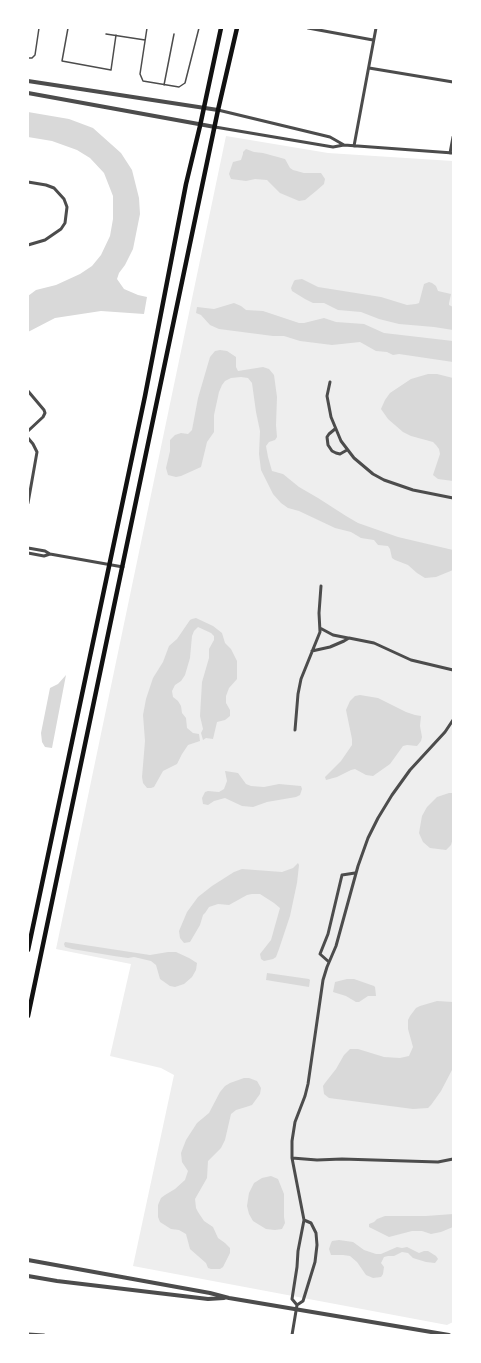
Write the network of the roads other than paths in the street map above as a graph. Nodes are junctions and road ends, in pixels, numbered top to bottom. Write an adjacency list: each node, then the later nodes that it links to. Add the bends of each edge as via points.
1 (40, 28): 14 (lane, via 35,55)
2 (68, 28): 11 (lane, via 62,61 111,70)
3 (147, 28): 12 (lane)
4 (199, 28): 18 (lane, via 185,83 179,87)
5 (221, 28): 20 (main road)
6 (237, 28): 21 (main road)
7 (308, 28): 13 (street)
8 (376, 28): 13 (street)
9 (106, 34): 11 (lane)
10 (174, 34): 18 (lane)
11 (116, 35): 12 (lane)
12 (145, 40): 18 (lane, via 140,74 143,81)
13 (373, 40): 15 (street)
14 (28, 58)
15 (369, 68): 17 (street); 26 (street)
16 (28, 82): 20 (street)
17 (453, 82)
18 (164, 85)
19 (28, 93): 22 (street)
20 (204, 108): 21 (street); 22 (main road)
21 (218, 110): 23 (main road); 25 (street, via 330,137)
22 (200, 126): 23 (street); 41 (main road, via 186,184)
23 (215, 128): 25 (street, via 315,145); 42 (main road)
24 (453, 137): 27 (street)
25 (344, 145): 26 (street)
26 (354, 146): 27 (street)
27 (452, 153)
28 (28, 182): 29 (street, via 54,188 64,199 67,207 65,223 61,229 45,240)
29 (28, 245)
30 (330, 382): 32 (street, via 327,396)
31 (28, 391): 33 (street, via 45,413)
32 (335, 429): 35 (street); 35 (street, via 327,438 328,445 336,453 340,454)
33 (28, 431)
34 (28, 438): 37 (street, via 37,452)
35 (347, 450): 36 (street, via 363,467 384,480 413,490)
36 (453, 498)
37 (28, 503)
38 (28, 548): 40 (street)
39 (28, 553): 40 (street, via 44,556)
40 (50, 554): 41 (street)
41 (110, 564): 42 (street); 51 (main road)
42 (123, 567): 53 (main road)
43 (322, 586): 44 (street)
44 (320, 628): 45 (street, via 333,635); 46 (street)
45 (349, 638): 46 (street, via 330,647); 47 (street, via 374,643 411,660)
46 (312, 651): 49 (street, via 301,679)
47 (453, 670)
48 (453, 720): 50 (street, via 392,795 368,838)
49 (295, 730)
50 (355, 873): 52 (street, via 336,946); 52 (street, via 342,875 328,934 320,954)
51 (28, 950)
52 (329, 962): 54 (street, via 323,980 308,1084 293,1130)
53 (28, 1016)
54 (292, 1158): 55 (street, via 438,1162); 56 (street)
55 (453, 1159)
56 (304, 1220): 60 (street, via 292,1299); 60 (street, via 311,1223 316,1233 317,1245 315,1262 303,1301)
57 (28, 1260): 59 (street)
58 (28, 1276): 59 (street, via 208,1299)
59 (229, 1298): 60 (street)
60 (297, 1307): 63 (street); 64 (street)
61 (28, 1334): 62 (street)
62 (44, 1335)
63 (292, 1335)
64 (449, 1335)

